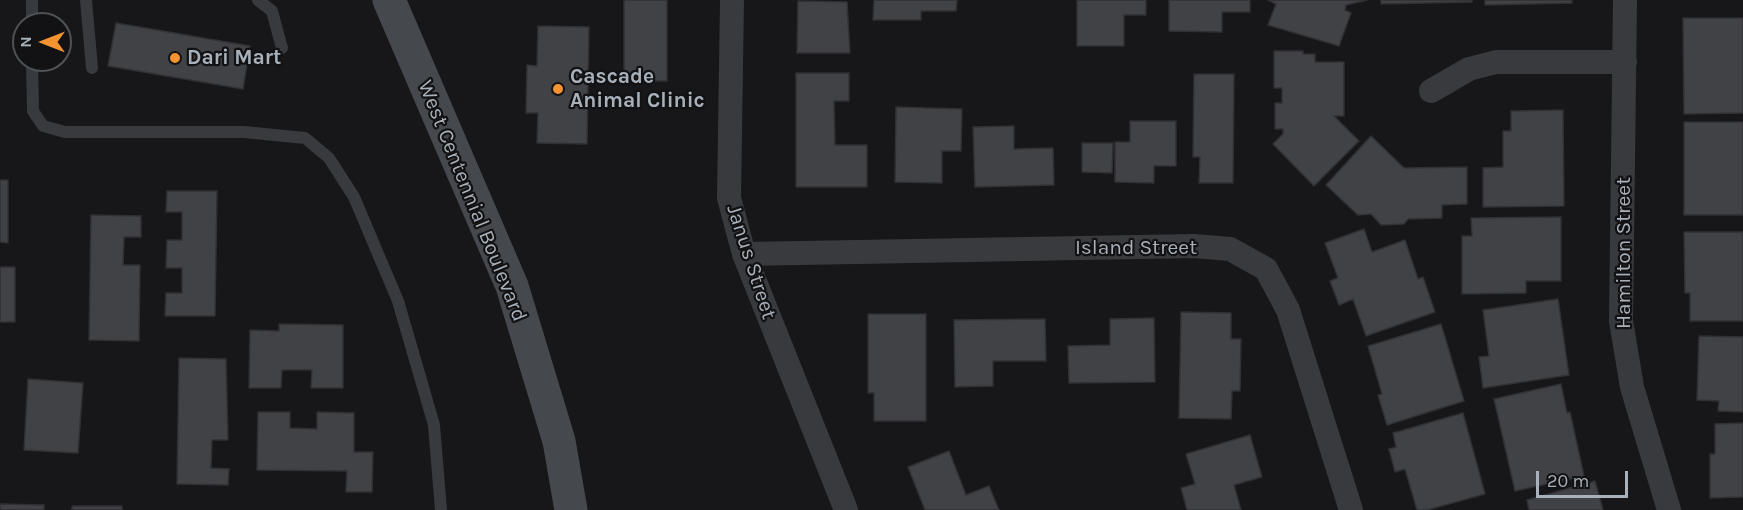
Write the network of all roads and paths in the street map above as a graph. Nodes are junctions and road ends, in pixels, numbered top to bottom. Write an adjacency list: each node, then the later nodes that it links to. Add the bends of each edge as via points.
1 (86, 0): 8 (lane)
2 (258, 0): 6 (lane, via 272,11)
3 (389, 0): 13 (main road, West Centennial Boulevard, via 512,286 559,441)
4 (732, 0): 11 (street, Janus Street, via 729,198)
5 (1625, 0): 7 (street, Hamilton Street)
6 (282, 48)
7 (1625, 62): 10 (street, via 1496,62 1469,69); 16 (street, Hamilton Street, via 1621,321 1632,387)
8 (92, 68)
9 (32, 72): 12 (lane, via 33,111 43,126 65,132 244,132 305,138 329,158 354,197 398,301 434,424)
10 (1431, 91)
11 (744, 254): 14 (street, Janus Street); 15 (street, Island Street, via 1194,246 1230,249 1266,268 1288,310)
12 (441, 510)
13 (571, 510)
14 (846, 510)
15 (1352, 510)
16 (1669, 510)

